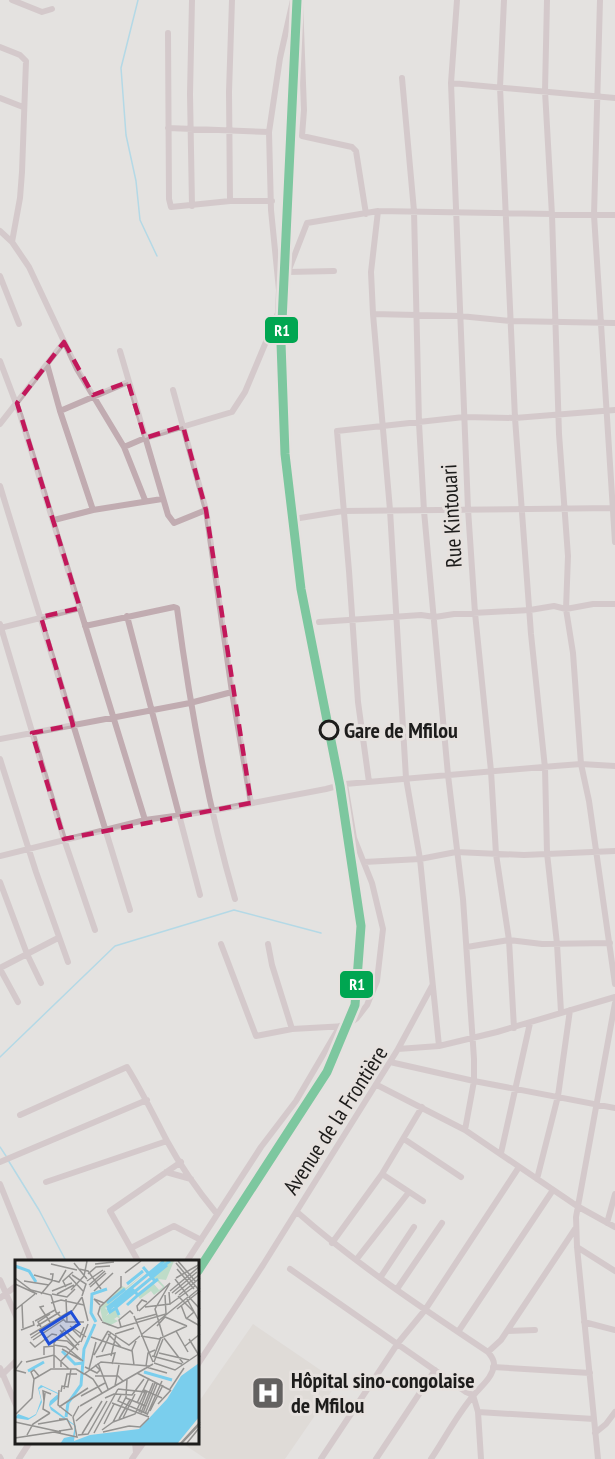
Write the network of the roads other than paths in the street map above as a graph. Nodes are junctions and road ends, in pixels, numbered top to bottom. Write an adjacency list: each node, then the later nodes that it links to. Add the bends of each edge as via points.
1 (12, 0): 10 (street, via 42,12)
2 (192, 0): 22 (street)
3 (232, 0): 23 (street)
4 (293, 0): 24 (street)
5 (300, 0): 31 (street, via 302,136 356,151)
6 (457, 0): 14 (street, Rue Kintouari)
7 (504, 0): 15 (street)
8 (547, 0): 16 (street)
9 (600, 0): 17 (street)
10 (52, 9)
11 (168, 33): 21 (street)
12 (0, 47): 20 (street, via 26,60)
13 (402, 78): 29 (street)
14 (451, 83): 15 (street); 30 (street, Rue Kintouari)
15 (500, 87): 16 (street); 32 (street)
16 (545, 91): 17 (street); 33 (street)
17 (597, 96): 19 (street); 34 (street)
18 (0, 98): 20 (street)
19 (615, 98)
20 (23, 107): 37 (street, via 21,190)
21 (168, 128): 22 (street); 27 (street, via 171,207)
22 (192, 128): 23 (street); 27 (street)
23 (230, 132): 24 (street); 25 (street)
24 (269, 132): 26 (street)
25 (230, 201): 26 (street); 27 (street)
26 (272, 201): 65 (street, via 278,313 232,412)
27 (192, 206)
28 (378, 211): 29 (street); 31 (street); 40 (street, via 371,272)
29 (414, 211): 30 (street); 41 (street)
30 (456, 212): 32 (street); 42 (street, Rue Kintouari)
31 (366, 214): 38 (street, via 307,223 288,272)
32 (506, 214): 33 (street); 43 (street)
33 (552, 215): 34 (street); 44 (street)
34 (594, 215): 35 (street); 45 (street)
35 (615, 215)
36 (0, 231): 37 (street)
37 (12, 242): 48 (street, via 29,267)
38 (334, 271)
39 (0, 276): 47 (street)
40 (373, 314): 41 (street); 64 (street)
41 (417, 315): 42 (street); 62 (street)
42 (460, 316): 43 (street); 60 (street, Rue Kintouari)
43 (511, 321): 44 (street); 61 (street)
44 (556, 321): 45 (street); 59 (street)
45 (600, 322): 46 (street); 58 (street)
46 (615, 323)
47 (19, 324)
48 (64, 342): 51 (street); 54 (street)
49 (120, 351): 52 (street)
50 (0, 361): 55 (street)
51 (47, 364): 55 (street); 57 (street)
52 (128, 382): 54 (street); 66 (street)
53 (173, 390): 65 (street)
54 (94, 397): 57 (street); 67 (street)
55 (17, 403): 63 (street); 81 (street)
56 (615, 410): 58 (street)
57 (60, 411): 73 (street)
58 (606, 411): 59 (street); 71 (street)
59 (559, 414): 61 (street); 77 (street)
60 (464, 417): 61 (street); 62 (street); 72 (street, Rue Kintouari)
61 (515, 418): 76 (street)
62 (419, 423): 64 (street); 79 (street)
63 (0, 424)
64 (382, 425): 75 (street); 78 (street, via 337,431)
65 (183, 426): 66 (street); 74 (street)
66 (145, 438): 67 (street); 69 (street)
67 (124, 447): 70 (street)
68 (0, 486): 89 (street)
69 (162, 499): 70 (street); 74 (street, via 174,523)
70 (145, 500): 73 (street)
71 (613, 508): 77 (street); 82 (street)
72 (468, 509): 76 (street); 79 (street); 87 (street, Rue Kintouari)
73 (93, 510): 81 (street)
74 (206, 510): 96 (street)
75 (390, 510): 78 (street); 79 (street); 91 (street)
76 (522, 510): 77 (street); 86 (street)
77 (566, 510): 85 (street)
78 (343, 511): 80 (street); 92 (street)
79 (424, 511): 90 (street)
80 (300, 518)
81 (54, 520): 84 (street)
82 (615, 542)
83 (615, 604): 85 (street)
84 (80, 608): 89 (street); 95 (street)
85 (566, 609): 86 (street, via 554,606); 104 (street)
86 (530, 610): 87 (street); 106 (street)
87 (475, 614): 90 (street); 107 (street, Rue Kintouari)
88 (127, 616): 95 (street); 97 (street, via 177,609); 98 (street)
89 (41, 617): 94 (street); 100 (street)
90 (435, 617): 91 (street); 108 (street)
91 (397, 618): 92 (street); 109 (street)
92 (353, 619): 93 (street); 110 (street, via 358,702)
93 (319, 622)
94 (0, 626): 101 (street)
95 (86, 626): 99 (street)
96 (232, 692): 97 (street); 112 (street)
97 (190, 702): 98 (street); 113 (street)
98 (151, 710): 99 (street); 114 (street)
99 (113, 716): 100 (street); 115 (street)
100 (73, 724): 101 (street); 116 (street)
101 (32, 733): 102 (street); 117 (street)
102 (0, 740)
103 (0, 759): 118 (street)
104 (581, 764): 105 (street); 106 (street); 121 (street)
105 (615, 766)
106 (544, 768): 107 (street); 122 (street)
107 (491, 771): 108 (street); 123 (street, Rue Kintouari)
108 (448, 775): 109 (street); 120 (street)
109 (406, 778): 110 (street); 125 (street)
110 (369, 782): 111 (street)
111 (345, 784): 112 (street); 126 (street, via 354,838)
112 (251, 803): 113 (street)
113 (212, 811): 114 (street); 129 (street)
114 (179, 815): 115 (street); 128 (street, via 200,895)
115 (145, 820): 116 (street)
116 (104, 830): 117 (street); 130 (street)
117 (64, 839): 118 (street); 131 (street)
118 (28, 849): 124 (street); 132 (street)
119 (615, 851): 121 (street)
120 (456, 852): 123 (street); 125 (street); 138 (street)
121 (597, 852): 122 (street); 134 (street)
122 (547, 853): 123 (street); 137 (street)
123 (496, 854): 133 (street, Rue Kintouari)
124 (0, 856)
125 (420, 859): 126 (street); 144 (street)
126 (364, 862): 151 (street, via 382,920 381,960 367,1005 357,1018)
127 (0, 882): 139 (street)
128 (196, 889)
129 (235, 898)
130 (130, 909)
131 (95, 930)
132 (58, 938): 139 (street); 140 (street)
133 (509, 940): 137 (street); 138 (street); 152 (street, Rue Kintouari)
134 (610, 943): 137 (street); 143 (street)
135 (221, 944): 153 (street, via 256,1036)
136 (268, 944): 153 (street)
137 (557, 944): 149 (street)
138 (466, 947): 154 (street)
139 (27, 954): 141 (street); 142 (street)
140 (68, 962)
141 (0, 968): 146 (street)
142 (41, 983)
143 (615, 984)
144 (432, 985): 155 (street); 156 (street)
145 (615, 997): 148 (street, Avenue de la Frontière)
146 (18, 1002)
147 (615, 1003): 163 (street)
148 (570, 1010): 149 (street, Avenue de la Frontière); 161 (street)
149 (561, 1012): 150 (street, Avenue de la Frontière)
150 (530, 1023): 152 (street, Avenue de la Frontière); 160 (street)
151 (339, 1026): 153 (street); 187 (street, via 296,1101)
152 (514, 1028): 154 (street, Avenue de la Frontière)
153 (292, 1029)
154 (472, 1038): 155 (street, Avenue de la Frontière); 158 (street)
155 (440, 1046): 156 (street, Avenue de la Frontière)
156 (398, 1049): 157 (street, Avenue de la Frontière)
157 (390, 1062): 158 (street); 159 (street, Avenue de la Frontière)
158 (474, 1081): 160 (street); 167 (street)
159 (377, 1084): 164 (street); 186 (street, Avenue de la Frontière)
160 (517, 1089): 161 (street); 170 (street)
161 (558, 1096): 163 (street); 178 (street)
162 (147, 1100): 166 (street, via 127,1066); 169 (street); 171 (street)
163 (596, 1104): 165 (street); 185 (street)
164 (422, 1107): 167 (street); 168 (street)
165 (615, 1108)
166 (20, 1115)
167 (465, 1130): 170 (street)
168 (404, 1139): 175 (street); 176 (street)
169 (167, 1141): 172 (street); 179 (street)
170 (501, 1153): 173 (street)
171 (0, 1162)
172 (181, 1162): 174 (street); 177 (street)
173 (519, 1167): 178 (street); 208 (street)
174 (166, 1172): 177 (street); 196 (street, via 110,1211)
175 (382, 1174): 182 (street); 194 (street)
176 (461, 1177)
177 (191, 1179): 187 (street)
178 (537, 1179): 181 (street)
179 (46, 1182)
180 (0, 1184): 197 (street)
181 (553, 1190): 185 (street); 214 (street)
182 (409, 1192): 184 (street); 200 (street)
183 (615, 1194): 188 (street)
184 (423, 1201)
185 (577, 1206): 188 (street); 192 (street)
186 (297, 1212): 194 (street); 217 (street, Avenue de la Frontière)
187 (217, 1214): 193 (street)
188 (608, 1222): 191 (street)
189 (442, 1223): 206 (street)
190 (414, 1227): 203 (street)
191 (615, 1227)
192 (576, 1228): 195 (street); 213 (street)
193 (201, 1240): 196 (street, via 174,1226); 199 (street)
194 (332, 1243): 200 (street)
195 (577, 1247): 202 (street); 210 (street)
196 (131, 1248): 198 (street)
197 (31, 1260)
198 (137, 1260)
199 (188, 1260)
200 (356, 1260): 203 (street)
201 (290, 1269): 215 (street)
202 (615, 1271)
203 (380, 1278): 206 (street)
204 (0, 1280): 207 (street)
205 (15, 1287): 207 (street)
206 (397, 1289): 208 (street)
207 (3, 1296): 209 (street)
208 (425, 1310): 214 (street); 215 (street)
209 (15, 1314)
210 (584, 1322): 212 (street); 222 (street)
211 (535, 1330): 213 (street)
212 (615, 1330)
213 (507, 1331): 216 (street)
214 (458, 1332): 216 (street)
215 (398, 1343): 220 (street); 233 (street)
216 (488, 1352): 219 (street)
217 (200, 1361)
218 (15, 1362): 221 (street)
219 (493, 1367): 222 (street); 223 (street)
220 (435, 1370): 223 (street); 234 (street)
221 (1, 1373): 224 (street)
222 (590, 1373): 227 (street)
223 (473, 1395): 225 (street); 235 (street)
224 (15, 1403)
225 (478, 1412): 227 (street); 236 (street)
226 (615, 1412): 228 (street)
227 (594, 1419): 228 (street)
228 (595, 1433): 237 (street)
229 (29, 1444): 232 (street)
230 (143, 1444): 231 (street)
231 (134, 1456)
232 (19, 1459)
233 (321, 1459)
234 (376, 1459)
235 (431, 1459)
236 (481, 1459)
237 (598, 1459)

